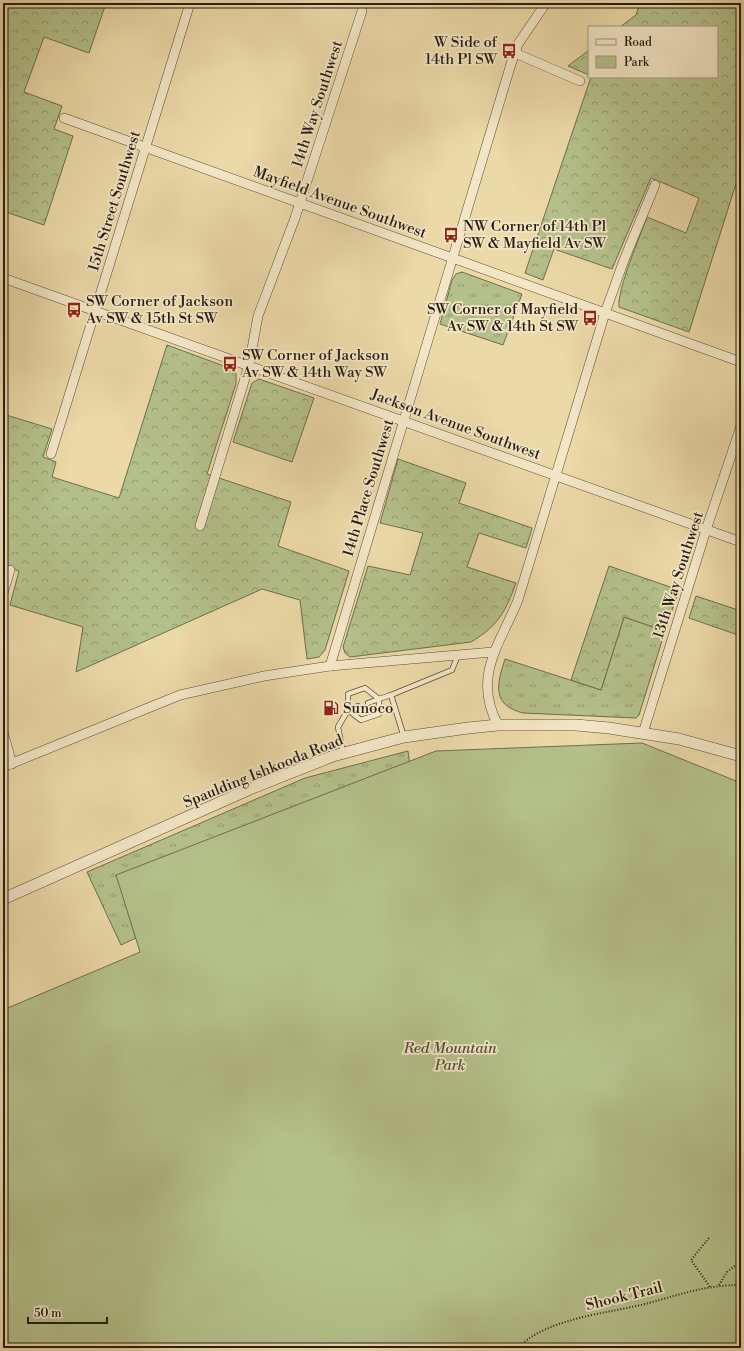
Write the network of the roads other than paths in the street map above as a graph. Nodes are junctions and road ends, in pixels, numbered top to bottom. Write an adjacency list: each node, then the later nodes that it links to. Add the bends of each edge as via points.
1 (190, 3): 7 (street, 15th Street Southwest)
2 (546, 3): 4 (street, 14th Place Southwest, via 518,44)
3 (364, 7): 9 (street, 14th Way Southwest)
4 (515, 53): 5 (street); 10 (street, 14th Place Southwest)
5 (580, 81)
6 (64, 118): 7 (street, Mayfield Avenue Southwest)
7 (145, 147): 9 (street, Mayfield Avenue Southwest); 12 (street, 15th Street Southwest)
8 (655, 185): 13 (street)
9 (300, 202): 10 (street, Mayfield Avenue Southwest); 15 (street, 14th Way Southwest, via 258,316)
10 (452, 258): 13 (street, Mayfield Avenue Southwest); 16 (street, 14th Place Southwest)
11 (3, 278): 12 (street, Jackson Avenue Southwest)
12 (95, 310): 15 (street, Jackson Avenue Southwest); 18 (street, 15th Street Southwest)
13 (605, 313): 14 (street, Mayfield Avenue Southwest); 19 (street)
14 (741, 362)
15 (249, 366): 16 (street, Jackson Avenue Southwest); 20 (street, 14th Way Southwest)
16 (403, 420): 19 (street, Jackson Avenue Southwest); 27 (street, 14th Place Southwest)
17 (741, 426): 21 (street, 13th Way Southwest)
18 (51, 454)
19 (556, 476): 21 (street, Jackson Avenue Southwest); 25 (street, via 518,600)
20 (200, 526)
21 (706, 530): 22 (street, Jackson Avenue Southwest); 35 (street, 13th Way Southwest)
22 (741, 542)
23 (10, 570): 24 (street)
24 (3, 593)
25 (493, 652): 26 (street); 33 (street, via 488,673 488,699)
26 (458, 655): 27 (street); 28 (lane, via 452,670)
27 (330, 666): 39 (street, via 264,676 180,695)
28 (391, 695): 29 (lane); 36 (lane)
29 (379, 698): 30 (lane); 32 (lane, via 365,688 348,694); 32 (lane, via 379,714 361,720)
30 (368, 703)
31 (358, 706): 32 (lane)
32 (348, 710): 37 (lane, via 338,727)
33 (498, 725): 35 (street, Spaulding Ishkooda Road, via 576,725); 36 (street, Spaulding Ishkooda Road)
34 (3, 732): 39 (street)
35 (643, 733): 38 (street, Spaulding Ishkooda Road, via 704,745)
36 (404, 737): 37 (street, Spaulding Ishkooda Road)
37 (343, 753): 40 (street, Spaulding Ishkooda Road, via 250,789)
38 (741, 756)
39 (8, 766)
40 (3, 899)

